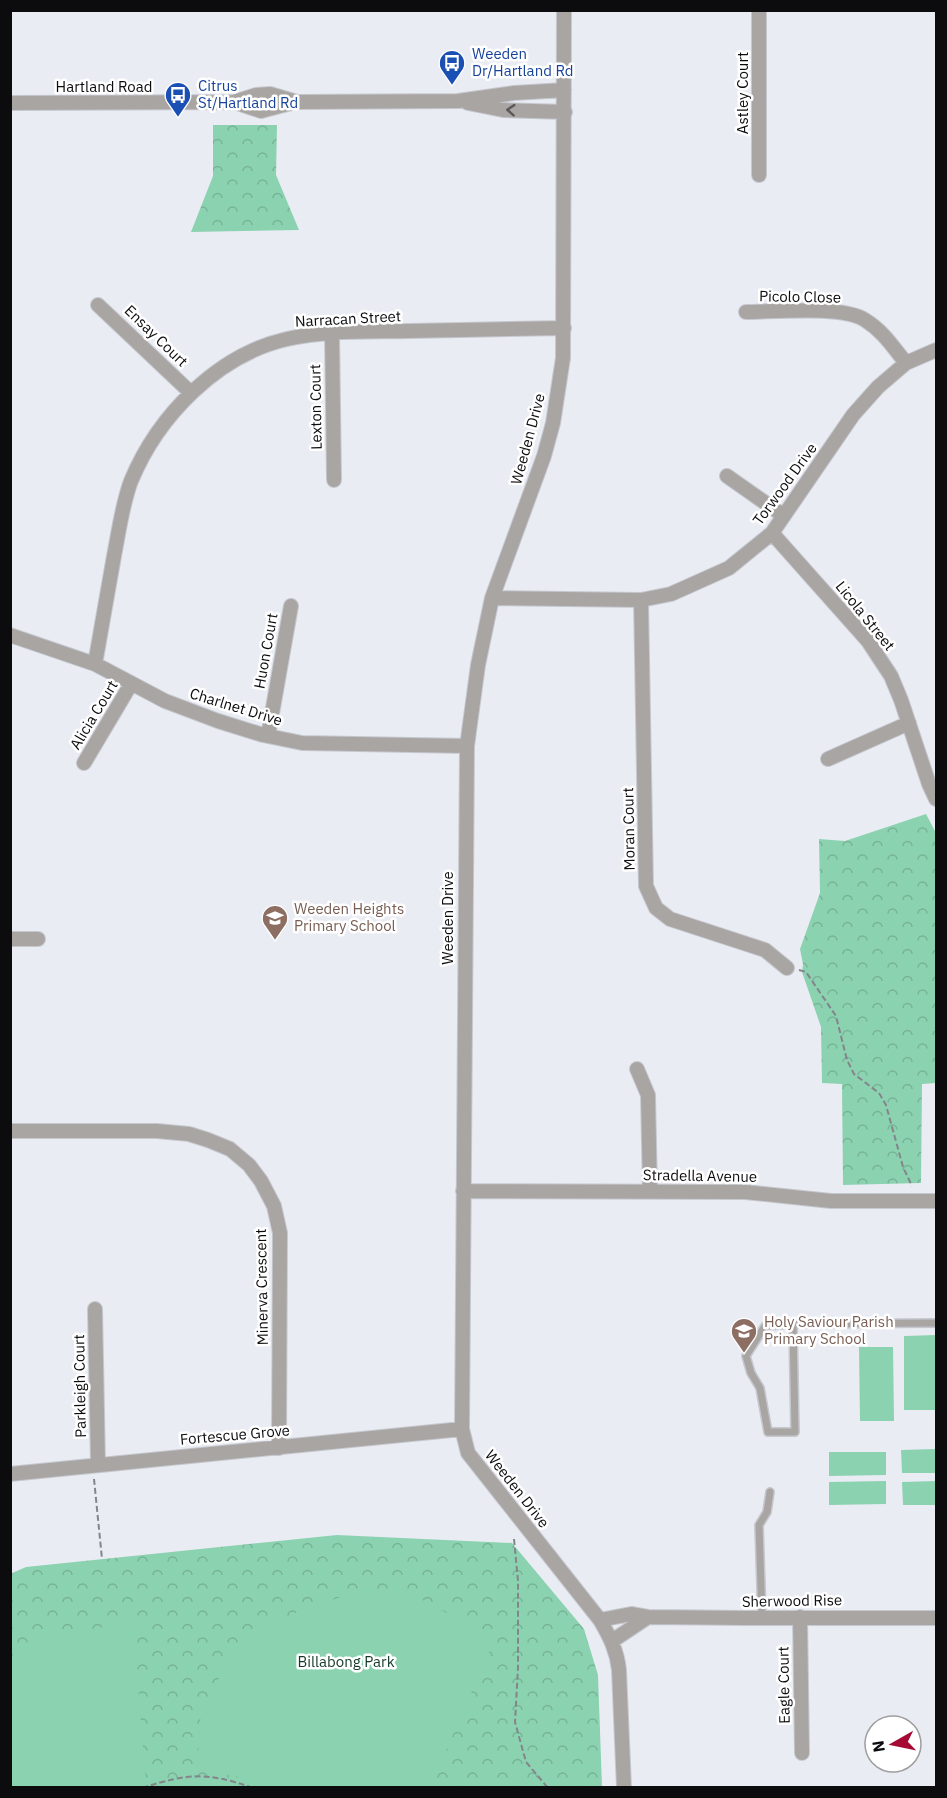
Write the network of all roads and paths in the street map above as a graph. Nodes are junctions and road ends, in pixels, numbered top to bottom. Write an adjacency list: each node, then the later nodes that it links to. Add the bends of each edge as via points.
1 (564, 10): 3 (street, Weeden Drive)
2 (759, 10): 7 (street, Astley Court)
3 (564, 90): 4 (street, Hartland Road); 6 (street, Weeden Drive)
4 (458, 101): 5 (street, Hartland Road, via 297,102 270,94 234,102); 6 (street, Hartland Road, one-way to 4, via 503,110)
5 (10, 103)
6 (565, 112): 10 (street, Weeden Drive)
7 (759, 175)
8 (98, 305): 14 (street, Ensay Court)
9 (746, 312): 13 (street, Picolo Close, via 839,312 863,318 885,336)
10 (564, 328): 11 (street, Narracan Street); 19 (street, Weeden Drive, via 553,423)
11 (332, 333): 14 (street, Narracan Street, via 286,339 251,352); 16 (street, Lexton Court)
12 (936, 350): 13 (street, Torwood Drive)
13 (906, 363): 17 (street, Torwood Drive, via 853,415)
14 (190, 392): 23 (street, Narracan Street, via 162,424 130,483)
15 (727, 476): 17 (street)
16 (334, 480)
17 (784, 516): 18 (street, Torwood Drive)
18 (772, 533): 20 (street, Torwood Drive, via 729,568 671,594); 25 (street, Licola Street, via 868,641 891,676)
19 (492, 598): 20 (street, Torwood Drive); 27 (street, Weeden Drive)
20 (641, 600): 33 (street, Moran Court, via 646,886 656,908 670,919 765,950)
21 (291, 606): 26 (street, Huon Court)
22 (10, 635): 23 (street, Charlnet Drive)
23 (95, 663): 24 (street, Charlnet Drive)
24 (131, 684): 26 (street, Charlnet Drive, via 186,710); 29 (street, Alicia Court)
25 (909, 723): 28 (street); 30 (street, Licola Street)
26 (268, 736): 27 (street, Charlnet Drive, via 302,743)
27 (466, 746): 37 (street, Weeden Drive)
28 (828, 759)
29 (84, 763)
30 (936, 799)
31 (10, 939): 32 (street)
32 (38, 939)
33 (787, 968): 36 (path, via 806,972 836,1016 854,1074 879,1093 886,1105)
34 (636, 1069): 38 (street, via 648,1095)
35 (10, 1131): 44 (street, Minerva Crescent, via 189,1134 230,1149 249,1165 274,1206 280,1233)
36 (912, 1186)
37 (463, 1191): 38 (street, Stradella Avenue); 43 (street, Weeden Drive)
38 (650, 1192): 39 (street, Stradella Avenue, via 745,1192 831,1201)
39 (936, 1201)
40 (95, 1309): 45 (street, Parkleigh Court)
41 (936, 1323): 42 (lane)
42 (793, 1324): 42 (lane, via 765,1326 746,1356 760,1388 768,1432 795,1432)
43 (462, 1429): 44 (street, Fortescue Grove); 55 (street, Weeden Drive, via 468,1453)
44 (279, 1448): 45 (street, Fortescue Grove)
45 (98, 1464): 46 (street, Fortescue Grove)
46 (10, 1474)
47 (94, 1479): 50 (path)
48 (770, 1492): 53 (lane, via 767,1512 759,1525)
49 (514, 1539): 60 (path, via 518,1592 515,1722 526,1762)
50 (102, 1559)
51 (648, 1617): 53 (street, Sherwood Rise); 55 (street, Sherwood Rise, via 630,1614); 56 (street)
52 (800, 1617): 53 (street, Sherwood Rise); 54 (street, Sherwood Rise); 57 (street, Eagle Court)
53 (762, 1618)
54 (936, 1618)
55 (600, 1620): 56 (street, Weeden Drive)
56 (612, 1641): 61 (street, Weeden Drive, via 618,1656)
57 (802, 1753)
58 (142, 1788): 59 (path, via 200,1774)
59 (253, 1788)
60 (548, 1788)
61 (624, 1788)

